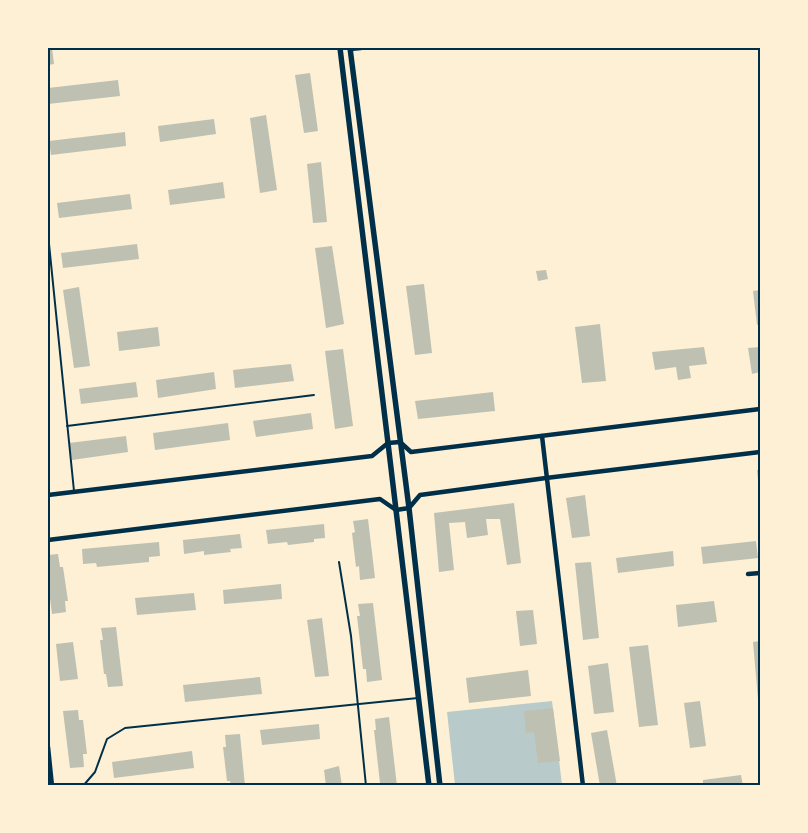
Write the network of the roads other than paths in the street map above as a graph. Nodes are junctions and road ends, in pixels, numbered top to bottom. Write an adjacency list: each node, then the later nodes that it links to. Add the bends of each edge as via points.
1 (340, 48): 10 (street)
2 (350, 48): 3 (street); 9 (street)
3 (361, 48)
4 (48, 234): 7 (lane)
5 (314, 395): 7 (lane)
6 (760, 409): 8 (street)
7 (67, 426): 13 (lane)
8 (542, 436): 9 (street, via 411,452); 12 (street)
9 (400, 442): 10 (street); 15 (street)
10 (388, 443): 13 (street, via 372,456); 16 (street)
11 (760, 452): 12 (street)
12 (546, 478): 15 (street, via 420,495); 29 (street)
13 (74, 492): 14 (street)
14 (48, 495)
15 (409, 508): 16 (street); 28 (street)
16 (396, 510): 17 (street, via 380,499); 21 (street)
17 (48, 540)
18 (339, 562): 22 (lane)
19 (760, 573): 20 (street)
20 (748, 574)
21 (418, 698): 22 (lane); 27 (street)
22 (359, 704): 25 (lane, via 125,728 107,739 95,772); 26 (lane)
23 (48, 747): 24 (street)
24 (52, 786)
25 (83, 786)
26 (366, 786)
27 (428, 786)
28 (440, 786)
29 (583, 786)

